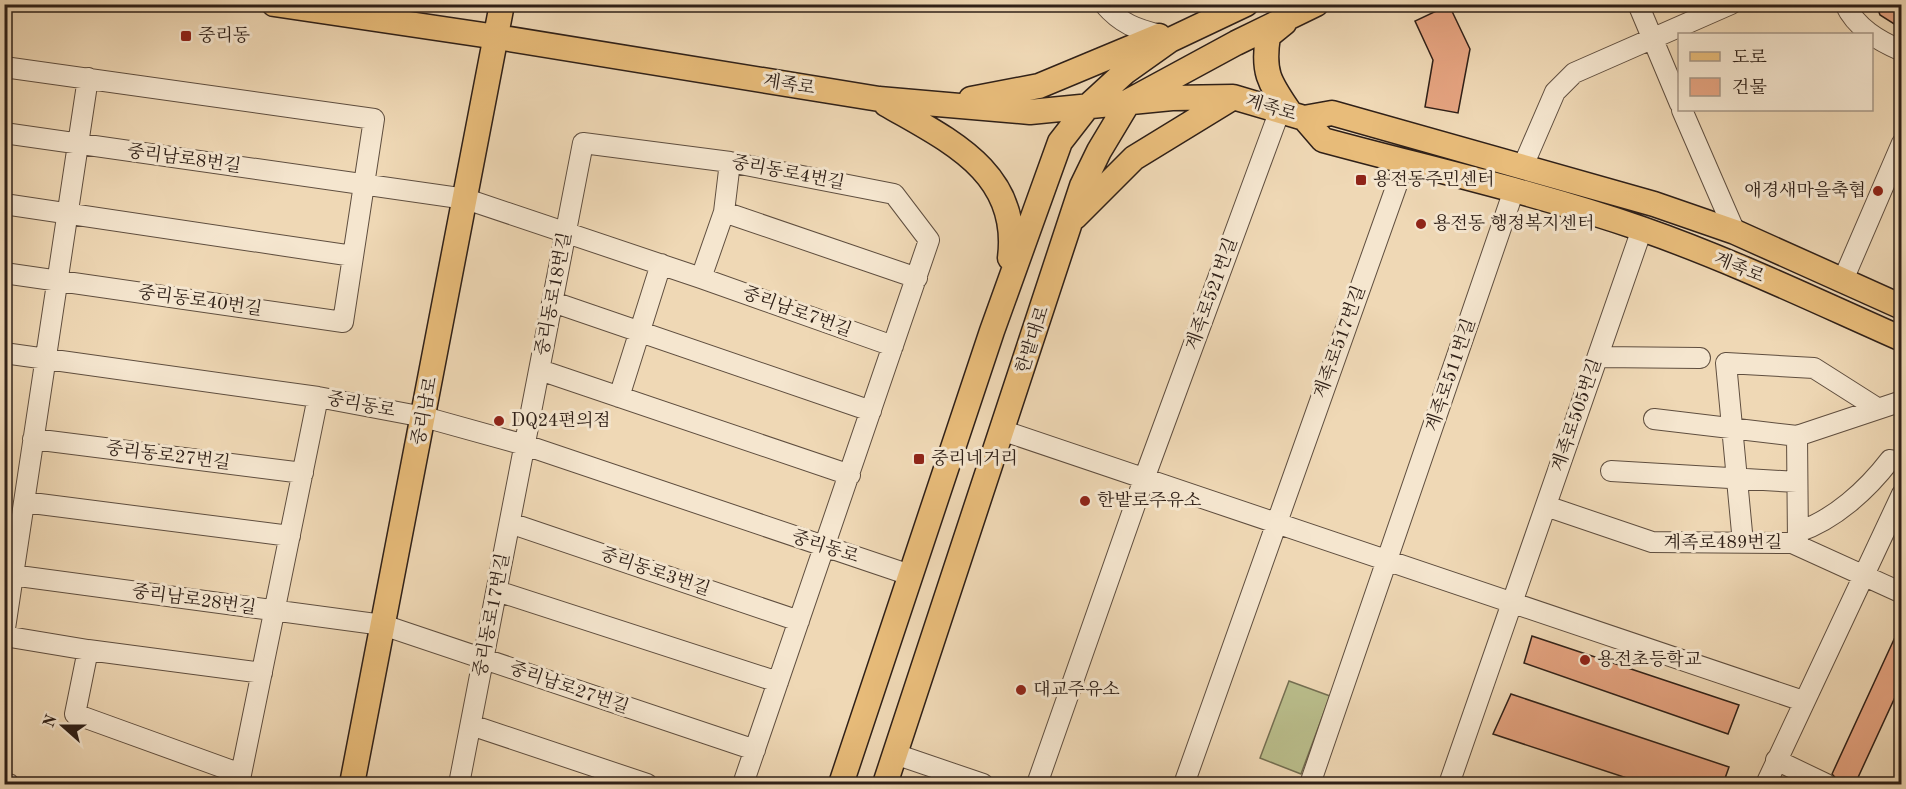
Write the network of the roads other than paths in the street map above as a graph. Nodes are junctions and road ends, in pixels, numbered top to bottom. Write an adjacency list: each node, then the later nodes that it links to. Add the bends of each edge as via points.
1 (274, 4): 12 (main road, 계족로)
2 (502, 4): 12 (main road, 중리남로)
3 (1104, 4): 10 (street, via 1122,23)
4 (1638, 4): 13 (street)
5 (1731, 4): 13 (street)
6 (1845, 4): 9 (street, via 1850,15)
7 (1236, 9): 10 (main road, via 1202,17); 22 (main road, via 1170,40 1125,72)
8 (1305, 9): 20 (main road); 24 (main road, via 1268,36 1264,61 1270,83)
9 (1870, 33)
10 (1160, 35): 21 (main road, via 1039,86)
11 (1873, 36): 14 (street)
12 (497, 37): 18 (main road, 계족로); 34 (main road, 중리남로)
13 (1651, 39): 19 (street); 31 (street, via 1574,73 1555,92)
14 (1902, 51)
15 (4, 67): 16 (street)
16 (88, 78): 28 (street); 32 (street, via 374,119)
17 (1233, 97): 20 (main road, 계족로); 24 (main road, 계족로); 38 (main road, via 1134,158)
18 (879, 99): 21 (main road, 계족로); 51 (main road, via 957,144 985,170 1007,208 1013,239)
19 (1678, 100)
20 (1130, 101): 22 (main road, 계족로); 38 (main road, 한밭대로, via 1089,170)
21 (942, 105): 22 (main road, 계족로, via 1030,112)
22 (1088, 106): 51 (main road, via 1060,142 1052,160)
23 (1682, 111): 41 (street, 계족로)
24 (1292, 114): 30 (main road, 계족로, via 1323,140); 31 (main road, 계족로, via 1332,113); 77 (street, 계족로521번길)
25 (4, 133): 28 (street, 중리남로8번길)
26 (583, 143): 29 (street, 중리동로4번길); 40 (street, 중리동로18번길)
27 (1902, 143): 47 (street)
28 (78, 144): 32 (street, 중리남로8번길); 37 (street)
29 (730, 162): 36 (street); 46 (street, 중리동로4번길, via 894,194 929,240)
30 (1405, 162): 33 (main road, 계족로); 82 (street, 계족로517번길)
31 (1523, 166): 41 (main road, 계족로)
32 (364, 184): 34 (street, 중리남로8번길); 42 (street)
33 (1514, 190): 39 (main road, 계족로); 88 (street, 계족로511번길)
34 (466, 199): 40 (street, 중리남로7번길); 65 (main road, 중리남로)
35 (4, 204): 37 (street)
36 (724, 212): 45 (street); 46 (street)
37 (67, 213): 42 (street); 48 (street)
38 (1071, 221): 68 (main road, 한밭대로)
39 (1642, 229): 53 (main road, 계족로, via 1742,268); 56 (street, 계족로505번길)
40 (566, 232): 43 (street, 중리남로7번길); 49 (street, 중리동로18번길)
41 (1735, 232): 47 (main road, 계족로)
42 (353, 256): 48 (street, 중리동로40번길, via 343,322)
43 (661, 264): 45 (street, 중리남로7번길); 52 (street)
44 (4, 273): 48 (street, 중리동로40번길)
45 (701, 278): 54 (street, 중리남로7번길)
46 (916, 278): 54 (street, 중리동로4번길)
47 (1843, 280): 50 (main road, 계족로)
48 (57, 281): 58 (street)
49 (553, 302): 52 (street); 59 (street, 중리동로18번길)
50 (1902, 308)
51 (992, 331): 90 (main road)
52 (638, 332): 61 (street); 64 (street)
53 (1902, 339)
54 (893, 346): 64 (street, 중리동로4번길)
55 (4, 353): 58 (street, 중리동로)
56 (1598, 357): 57 (street); 81 (street, 계족로505번길)
57 (1700, 358)
58 (45, 359): 60 (street, 중리동로); 70 (street)
59 (540, 370): 61 (street); 71 (street, 중리동로18번길)
60 (318, 397): 65 (street, 중리동로); 74 (street)
61 (619, 397): 75 (street)
62 (1902, 401): 63 (street)
63 (1877, 408): 67 (street, via 1814,368 1726,363); 69 (street)
64 (871, 411): 75 (street, 중리동로4번길)
65 (424, 417): 71 (street, 중리동로); 97 (main road, 중리남로)
66 (1654, 419): 67 (street)
67 (1732, 428): 69 (street); 76 (street)
68 (1004, 431): 77 (street); 106 (main road, 한밭대로)
69 (1797, 436): 78 (street, 계족로489번길)
70 (33, 438): 74 (street, 중리동로27번길); 80 (street)
71 (525, 445): 83 (street, 중리동로17번길); 87 (street, 중리동로)
72 (1890, 460): 85 (street, 계족로489번길, via 1872,483)
73 (1611, 471): 76 (street)
74 (303, 473): 84 (street)
75 (850, 475): 87 (street, 중리동로4번길)
76 (1737, 478): 78 (street); 86 (street)
77 (1144, 479): 82 (street); 118 (street, 계족로521번길)
78 (1797, 482): 85 (street, 계족로489번길)
79 (1902, 494): 91 (street)
80 (24, 502): 84 (street); 89 (street)
81 (1546, 506): 86 (street, 계족로489번길, via 1652,542); 94 (street, 계족로505번길)
82 (1276, 522): 88 (street); 119 (street, 계족로517번길)
83 (510, 523): 92 (street, 중리동로17번길); 96 (street, 중리동로3번길)
84 (290, 536): 95 (street)
85 (1798, 539): 86 (street, 계족로489번길, via 1792,543); 91 (street, 계족로489번길)
86 (1743, 543)
87 (825, 548): 90 (street, 중리동로); 96 (street)
88 (1387, 561): 94 (street); 120 (street, 계족로511번길)
89 (9, 574): 95 (street, 중리남로28번길); 98 (street)
90 (910, 575): 115 (main road)
91 (1864, 575): 93 (street, 계족로489번길); 103 (street)
92 (497, 591): 100 (street, 중리동로17번길); 102 (street)
93 (1902, 593)
94 (1513, 602): 103 (street); 121 (street, 계족로505번길)
95 (275, 610): 97 (street, 중리남로28번길); 101 (street)
96 (799, 621): 102 (street)
97 (383, 625): 100 (street, 중리남로27번길); 111 (main road, 중리남로)
98 (4, 636): 99 (street)
99 (88, 651): 101 (street); 108 (street, via 75,714)
100 (484, 659): 104 (street, 중리동로17번길); 105 (street, 중리남로27번길)
101 (262, 673): 108 (street)
102 (778, 682): 105 (street)
103 (1803, 701): 107 (street)
104 (471, 725): 112 (street, 중리동로17번길); 113 (street)
105 (755, 750): 114 (street)
106 (895, 754): 116 (main road, 한밭대로); 117 (street)
107 (1776, 760): 122 (street); 123 (street)
108 (240, 779)
109 (4, 783): 110 (street)
110 (9, 784)
111 (352, 784)
112 (459, 784)
113 (647, 784)
114 (743, 784)
115 (841, 784)
116 (885, 784)
117 (983, 784)
118 (1037, 784)
119 (1184, 784)
120 (1310, 784)
121 (1449, 784)
122 (1766, 784)
123 (1826, 784)

